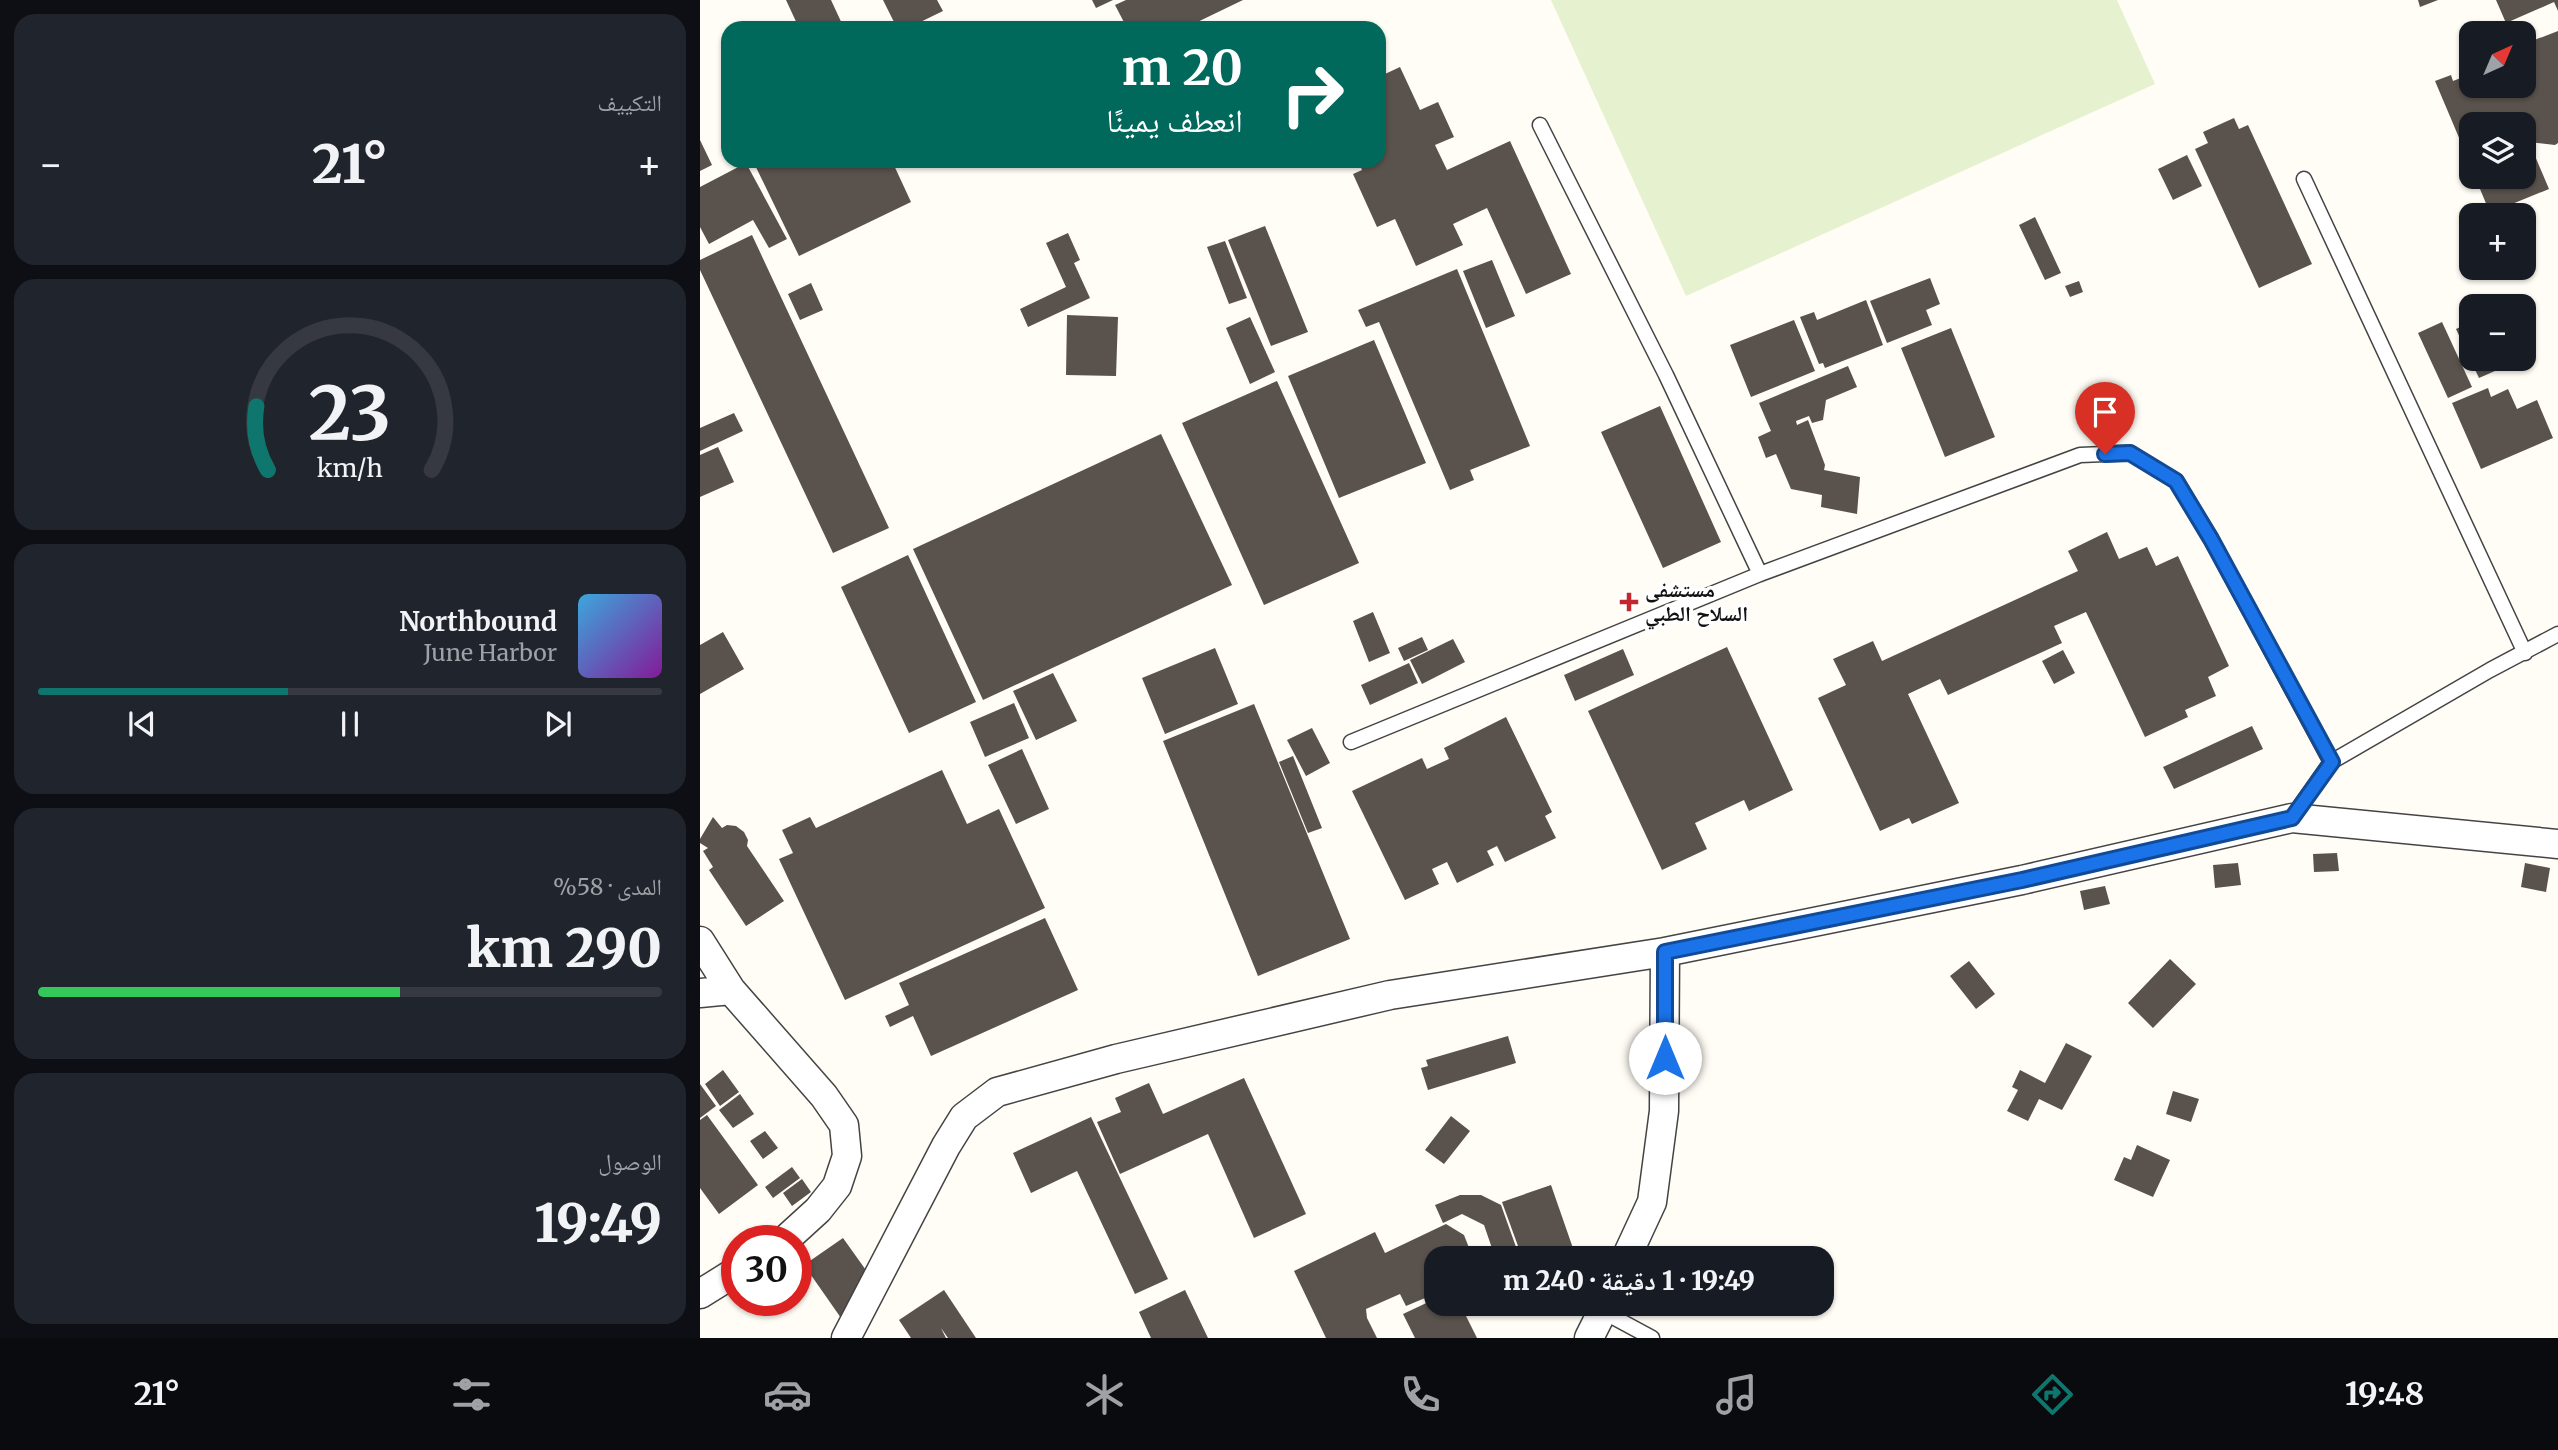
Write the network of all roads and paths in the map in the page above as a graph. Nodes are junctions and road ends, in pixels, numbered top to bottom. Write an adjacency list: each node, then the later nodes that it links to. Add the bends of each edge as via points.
1 (1540, 125): 3 (lane)
2 (2304, 179): 5 (lane)
3 (1760, 574): 6 (lane); 7 (lane, via 2080,455 2130,453 2176,481)
4 (2558, 634): 5 (lane)
5 (2525, 653): 7 (lane)
6 (1351, 742)
7 (2332, 762): 8 (lane)
8 (2292, 818): 9 (street); 11 (street, via 2022,880)
9 (2558, 844)
10 (700, 941): 12 (street)
11 (1665, 952): 15 (street, via 1664,1111 1652,1202); 20 (street, via 1390,995 1116,1059 997,1092 964,1117 946,1146)
12 (731, 990): 13 (street); 14 (street, via 844,1125 847,1156 836,1186)
13 (700, 993)
14 (802, 1225)
15 (1632, 1246)
16 (721, 1281): 17 (street)
17 (700, 1294)
18 (1600, 1316): 21 (street)
19 (1618, 1316): 22 (lane)
20 (846, 1338)
21 (1589, 1338)
22 (1652, 1338)

